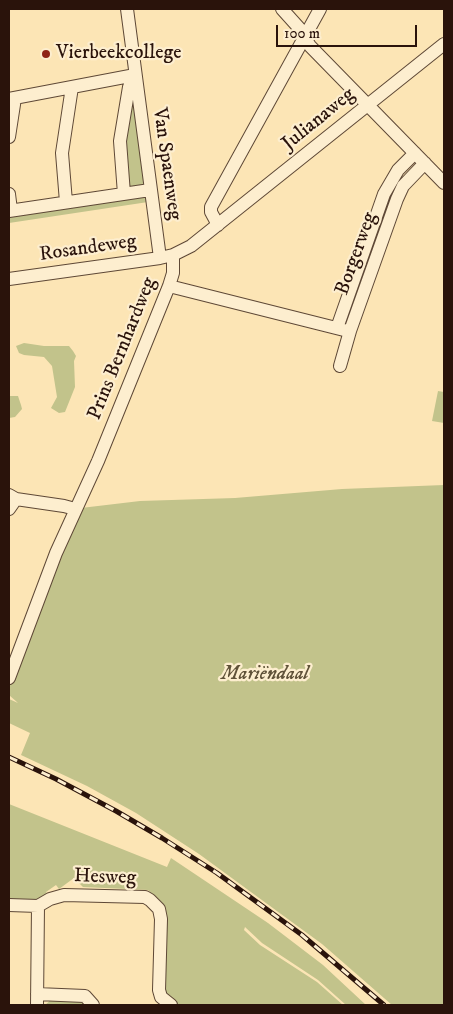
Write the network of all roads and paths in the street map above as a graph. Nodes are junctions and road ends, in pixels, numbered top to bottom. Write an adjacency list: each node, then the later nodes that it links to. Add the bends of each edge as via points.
1 (126, 9): 6 (street, Van Spaenweg)
2 (282, 9): 4 (street)
3 (320, 9): 4 (street)
4 (304, 37): 9 (street); 19 (street, via 211,207)
5 (444, 44): 9 (street, Julianaweg)
6 (135, 75): 7 (street); 14 (street, Van Spaenweg); 16 (street, Van Spaenweg, via 129,87 120,141)
7 (72, 87): 8 (street); 17 (street, via 62,153)
8 (12, 99): 10 (street)
9 (368, 105): 11 (street); 19 (street, Julianaweg)
10 (9, 137)
11 (415, 153): 12 (street); 23 (street, Borgerweg, via 398,170 384,194)
12 (425, 163): 13 (street); 23 (street, Borgerweg, via 403,186)
13 (444, 183)
14 (150, 190): 16 (street); 20 (street, Van Spaenweg)
15 (9, 194): 18 (street)
16 (124, 194): 17 (street)
17 (66, 202): 18 (street)
18 (10, 211)
19 (218, 224): 20 (street, Prins Bernhardweg, via 191,246)
20 (167, 257): 21 (street, Rosandeweg); 22 (street, Prins Bernhardweg, via 173,273)
21 (9, 279)
22 (169, 286): 23 (street); 26 (street, Prins Bernhardweg, via 98,461)
23 (344, 330): 24 (street, Borgerweg)
24 (340, 366)
25 (11, 501): 26 (street)
26 (75, 509): 27 (street, Prins Bernhardweg)
27 (9, 678)
28 (9, 905): 29 (street, Hesweg)
29 (38, 906): 30 (street); 32 (street, Hesweg, via 64,896 145,897 150,900 159,909 161,919 159,990 161,997)
30 (37, 1000): 31 (street, via 85,996)
31 (92, 1005)
32 (171, 1005)

